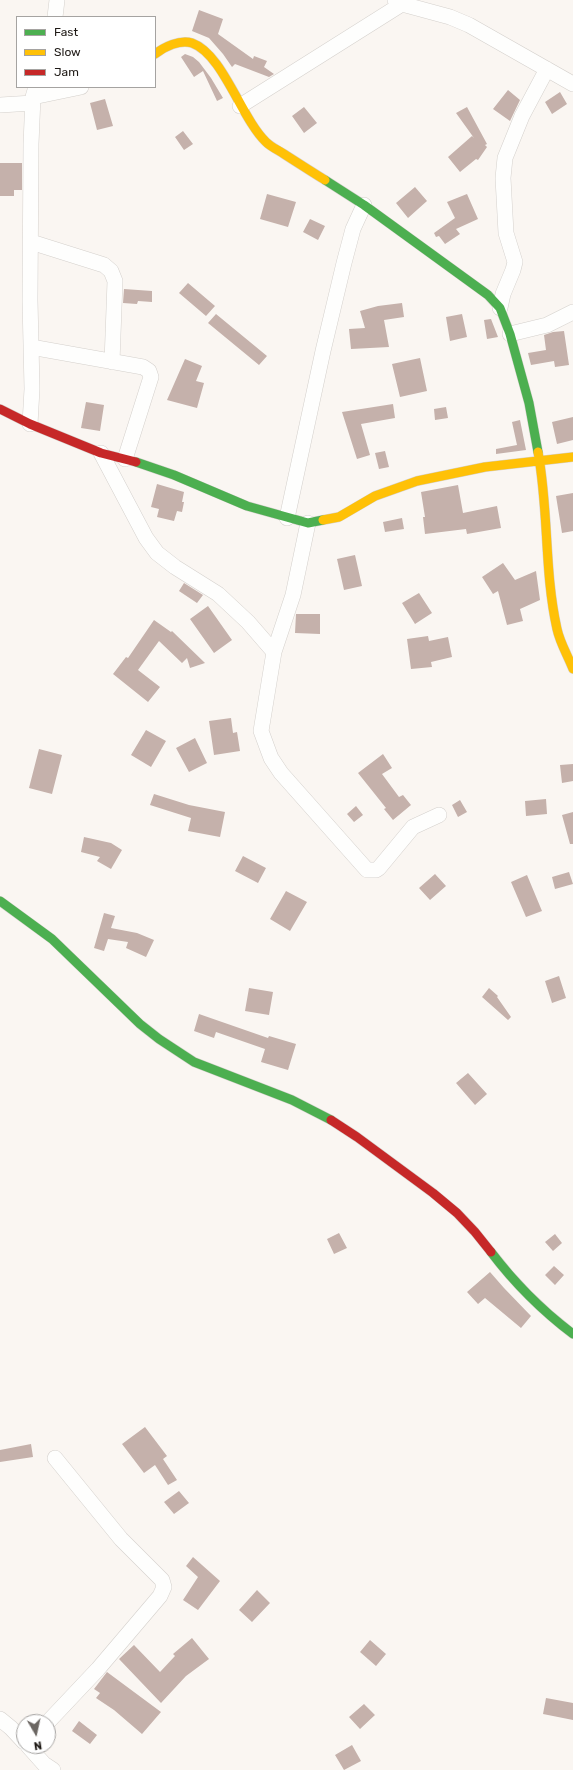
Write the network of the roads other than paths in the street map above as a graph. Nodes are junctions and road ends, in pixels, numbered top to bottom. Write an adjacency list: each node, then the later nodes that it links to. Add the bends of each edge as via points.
1 (57, 0): 3 (street)
2 (398, 2): 5 (street, via 468,25); 10 (street)
3 (55, 16)
4 (156, 53): 10 (street, via 171,45 194,43 222,72)
5 (547, 69): 6 (street); 13 (street, via 522,116 504,158 506,233 514,262)
6 (573, 84)
7 (76, 88): 8 (street)
8 (34, 96): 9 (street); 12 (street, via 31,144)
9 (0, 106)
10 (240, 106): 11 (street, via 255,130 267,143)
11 (364, 205): 13 (street, via 488,295); 24 (street, via 353,229 344,263)
12 (31, 242): 16 (street); 17 (street, via 104,266 111,271 115,281)
13 (500, 308): 15 (street)
14 (573, 312): 15 (street, via 547,325)
15 (510, 334): 23 (street, via 529,403)
16 (31, 347): 17 (street); 19 (street)
17 (112, 362): 22 (street, via 144,367 149,370 151,377)
18 (0, 409): 19 (street)
19 (30, 424): 20 (street)
20 (101, 453): 22 (street); 26 (street, via 146,538 157,553 218,594 248,622)
21 (573, 457): 23 (street)
22 (125, 459): 24 (street, via 247,506)
23 (540, 461): 25 (street, via 485,467 417,481 375,496 339,517); 27 (street, via 547,526 549,584 557,631)
24 (287, 518): 25 (street)
25 (308, 523): 26 (street, via 293,595)
26 (274, 652): 28 (street, via 261,731 271,758 281,773 362,866 367,870 376,870 413,827)
27 (573, 670)
28 (438, 815)
29 (0, 901): 30 (street, via 52,939 140,1024 159,1039 194,1062 322,1114 434,1194 475,1232 512,1280 544,1312)
30 (573, 1334)
31 (55, 1458): 32 (street, via 121,1539 162,1580 164,1587 160,1596 98,1669)
32 (56, 1714)
33 (0, 1719): 34 (street)
34 (16, 1734)
35 (35, 1754): 36 (street)
36 (53, 1770)

